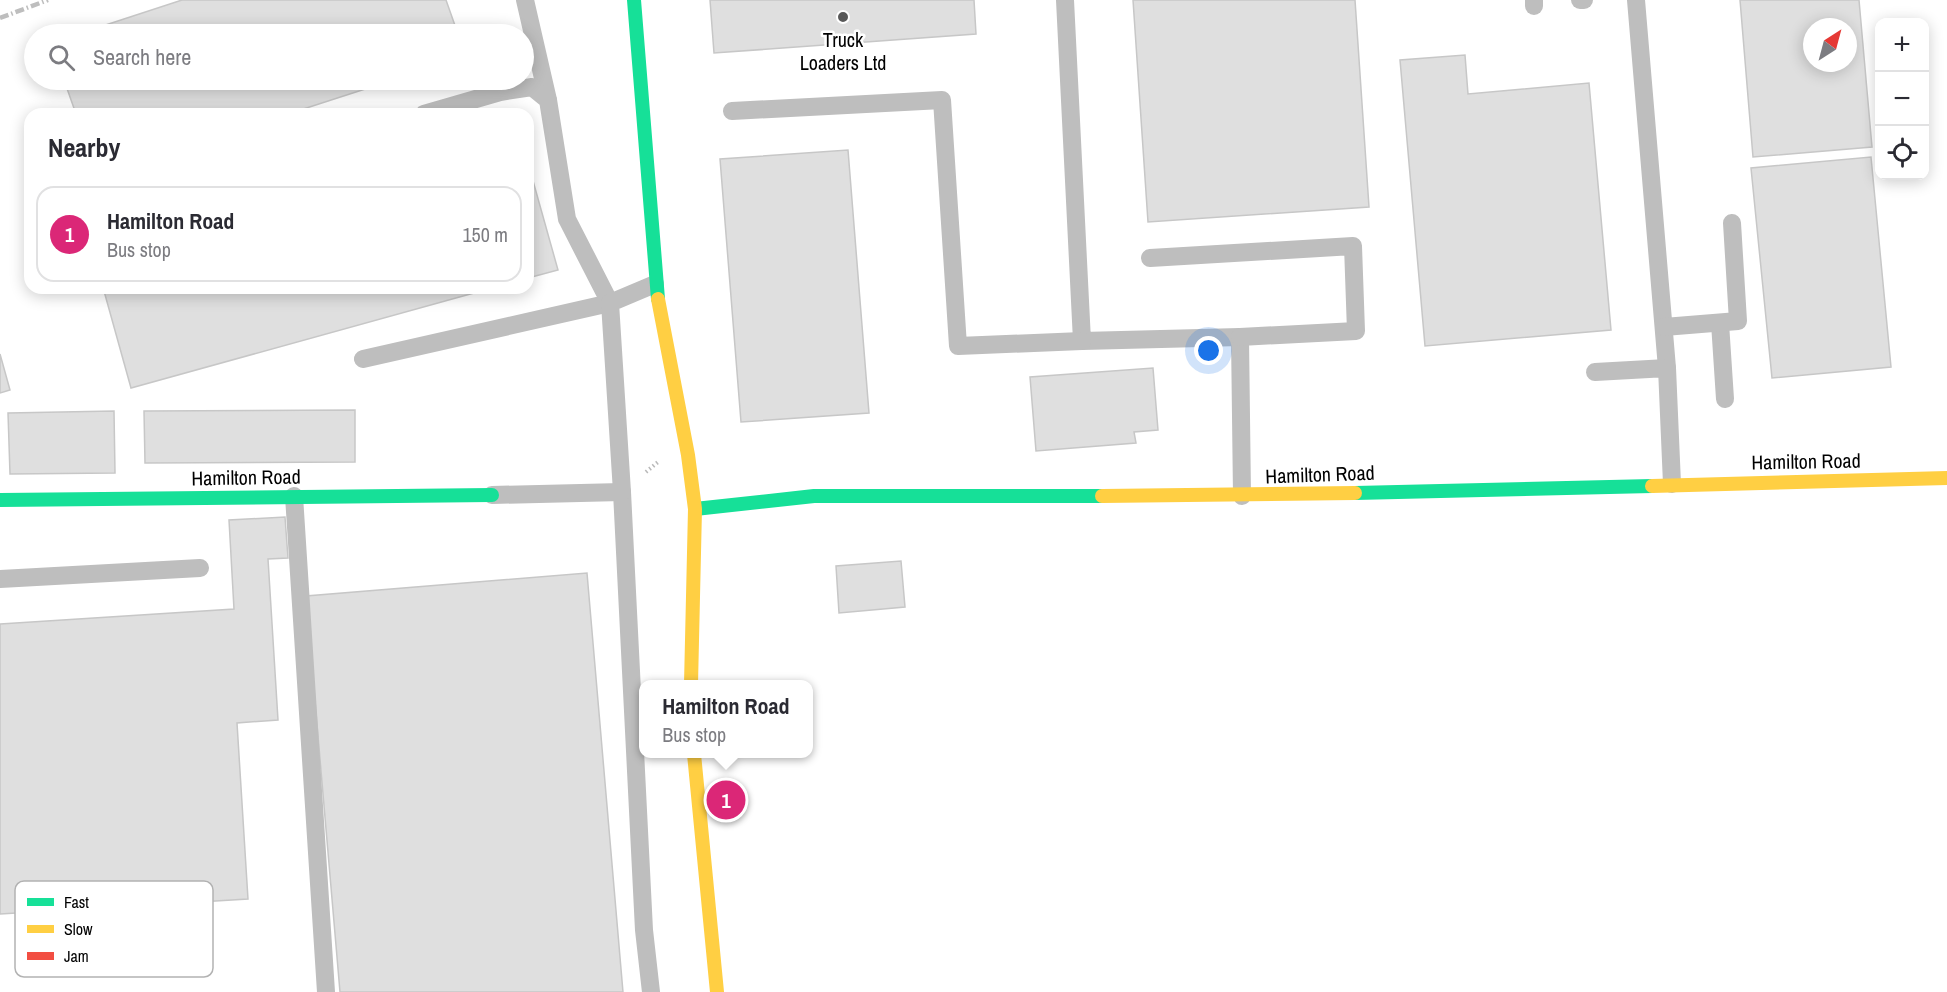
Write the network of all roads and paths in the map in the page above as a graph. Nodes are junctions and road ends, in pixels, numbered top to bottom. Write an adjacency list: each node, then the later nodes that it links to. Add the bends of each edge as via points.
1 (525, 0): 5 (lane)
2 (634, 0): 14 (street)
3 (1065, 0): 19 (lane)
4 (1636, 0): 17 (lane)
5 (531, 24)
6 (534, 39): 9 (lane)
7 (534, 89): 9 (lane)
8 (513, 90): 10 (lane)
9 (548, 100): 15 (lane, via 567,219)
10 (445, 108)
11 (732, 111): 19 (lane, via 942,100 958,346)
12 (1732, 223): 16 (lane, via 1738,321)
13 (1150, 258): 18 (lane, via 1353,246 1356,331)
14 (655, 284): 15 (lane); 24 (street)
15 (610, 303): 20 (lane); 27 (lane)
16 (1720, 323): 17 (lane); 23 (lane)
17 (1664, 327): 21 (lane)
18 (1240, 337): 19 (lane); 30 (lane)
19 (1082, 341)
20 (363, 359)
21 (1667, 368): 22 (lane); 26 (lane)
22 (1595, 372)
23 (1725, 399)
24 (688, 455): 27 (path, via 658,462); 32 (street)
25 (1947, 478): 26 (street, Hamilton Road)
26 (1672, 484): 30 (street, Hamilton Road)
27 (622, 492): 28 (lane); 38 (lane, via 644,930)
28 (492, 495): 29 (street, Hamilton Road)
29 (294, 496): 31 (street, Hamilton Road); 37 (lane)
30 (1242, 496): 32 (street, Hamilton Road, via 814,496)
31 (0, 500)
32 (695, 509): 35 (street)
33 (200, 568): 34 (lane)
34 (0, 579)
35 (691, 680)
36 (694, 758): 39 (street)
37 (326, 992)
38 (651, 992)
39 (717, 992)

